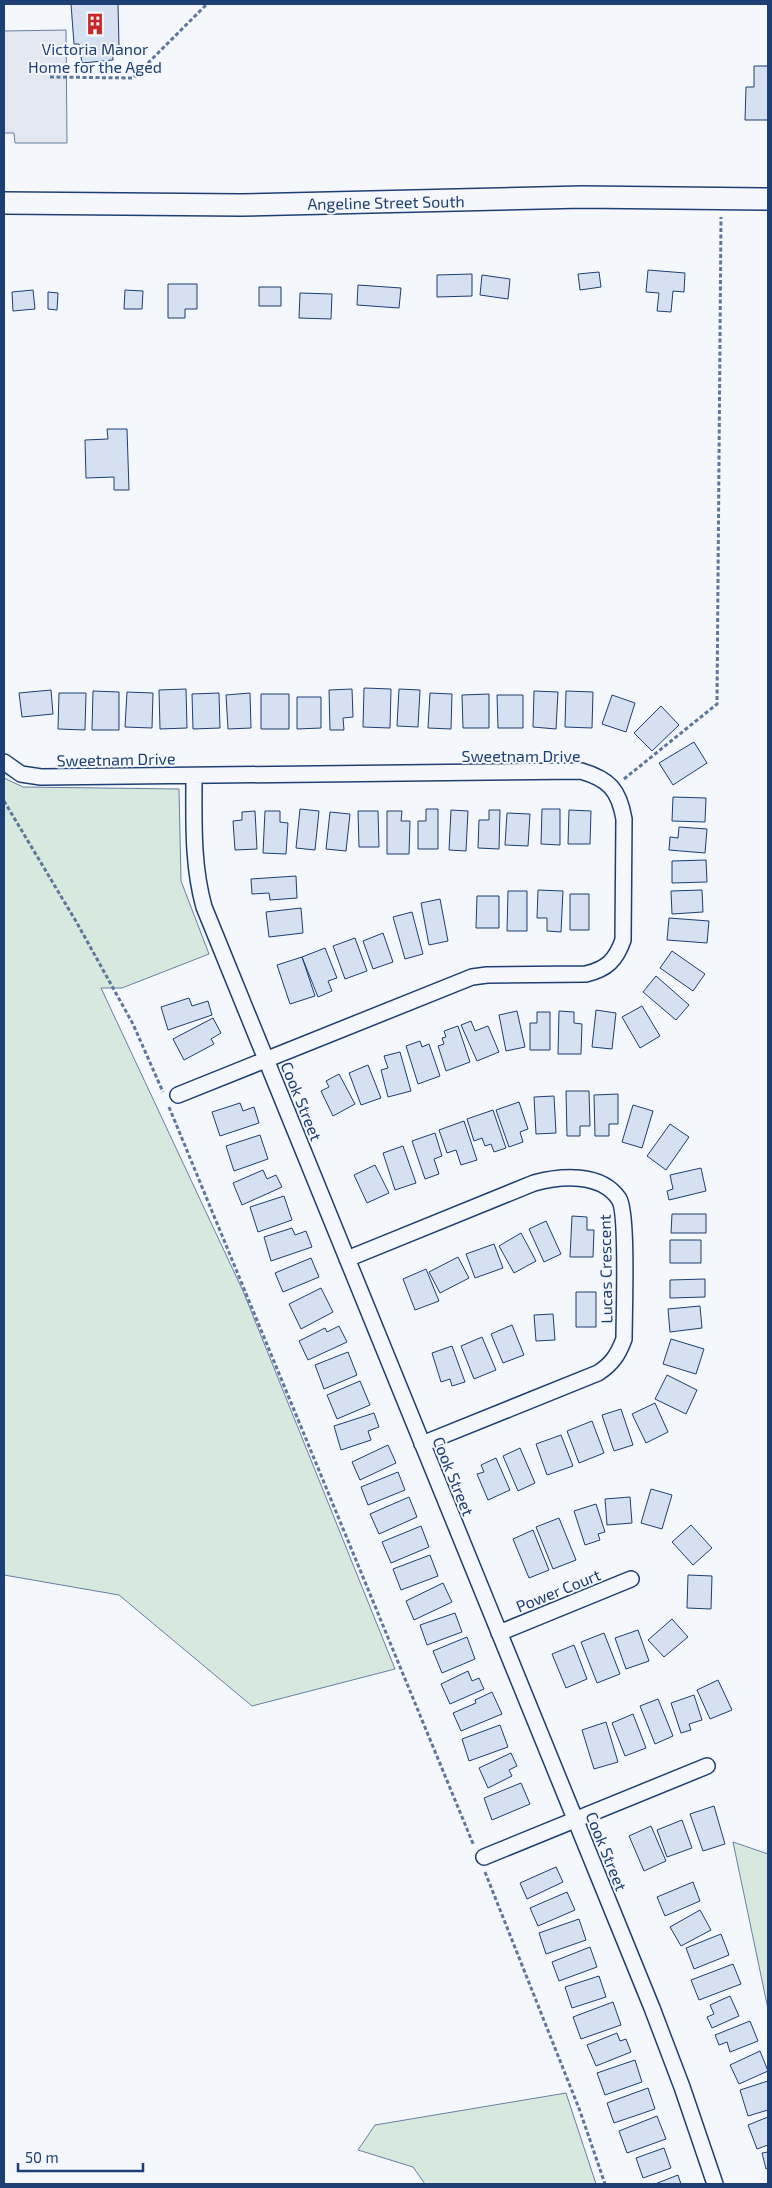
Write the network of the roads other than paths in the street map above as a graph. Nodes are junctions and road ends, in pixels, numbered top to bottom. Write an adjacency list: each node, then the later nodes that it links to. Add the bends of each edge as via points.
1 (768, 199): 2 (main road, Angeline Street South, via 582,198 241,205)
2 (4, 203)
3 (4, 762): 4 (street, Sweetnam Drive, via 21,774 41,777)
4 (194, 776): 5 (street, Cook Street, via 197,884); 5 (street, Sweetnam Drive, via 581,771 600,777 621,802 624,819 623,940 610,964 586,974 472,977)
5 (266, 1060): 6 (street); 7 (street, Cook Street)
6 (169, 1097)
7 (347, 1259): 8 (street, Cook Street); 8 (street, Lucas Crescent, via 534,1182 586,1179 605,1187 619,1199 623,1221 624,1339 610,1366)
8 (422, 1444): 10 (street, Cook Street)
9 (631, 1579): 10 (street, Power Court)
10 (499, 1633): 12 (street, Cook Street)
11 (707, 1766): 12 (street)
12 (575, 1820): 13 (street); 14 (street, Cook Street, via 655,2017)
13 (481, 1858)
14 (715, 2184)

